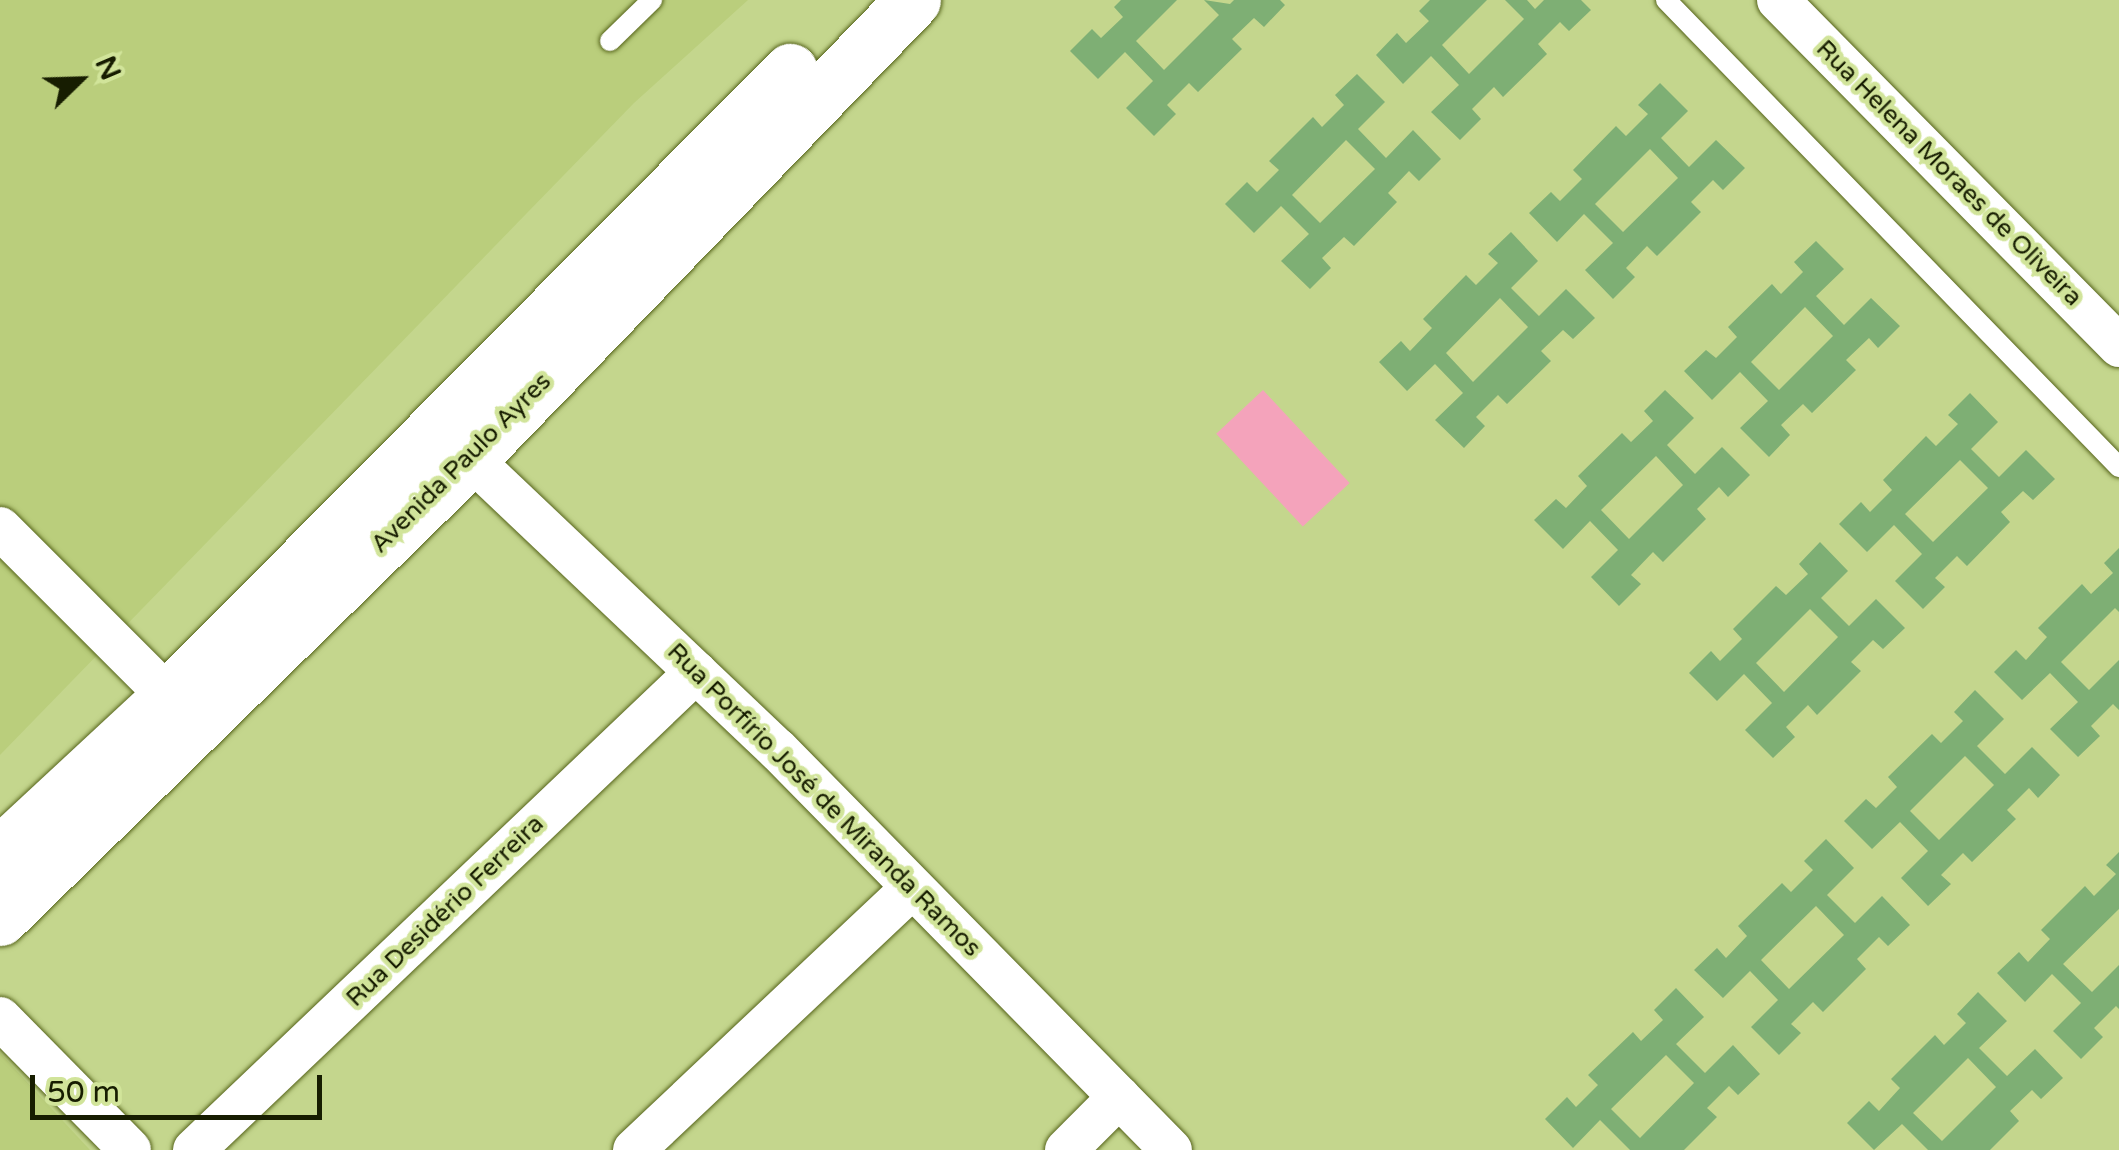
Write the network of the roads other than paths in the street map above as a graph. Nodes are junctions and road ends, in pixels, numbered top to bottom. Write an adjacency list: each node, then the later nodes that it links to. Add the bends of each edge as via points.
1 (652, 0): 6 (lane)
2 (861, 0): 8 (main road, Avenida Paulo Ayres)
3 (913, 0): 9 (main road, Avenida Paulo Ayres)
4 (1666, 0): 10 (lane)
5 (1778, 0): 7 (street, Rua Helena Moraes de Oliveira)
6 (610, 41)
7 (2119, 346)
8 (508, 353): 9 (main road, via 469,409 462,440); 13 (main road, Avenida Paulo Ayres)
9 (470, 458): 12 (street, Rua Porfírio José de Miranda Ramos); 16 (main road, Avenida Paulo Ayres)
10 (2119, 467)
11 (0, 528): 13 (street)
12 (696, 672): 15 (street, Rua Porfírio José de Miranda Ramos); 20 (street, Rua Desidério Ferreira)
13 (169, 697): 14 (main road, Avenida Paulo Ayres)
14 (0, 854)
15 (912, 888): 18 (street, Rua Porfírio José de Miranda Ramos); 21 (street)
16 (0, 918)
17 (0, 1018): 19 (street)
18 (1119, 1097): 22 (street); 23 (street, Rua Porfírio José de Miranda Ramos)
19 (130, 1150)
20 (194, 1150)
21 (634, 1150)
22 (1066, 1150)
23 (1171, 1150)

